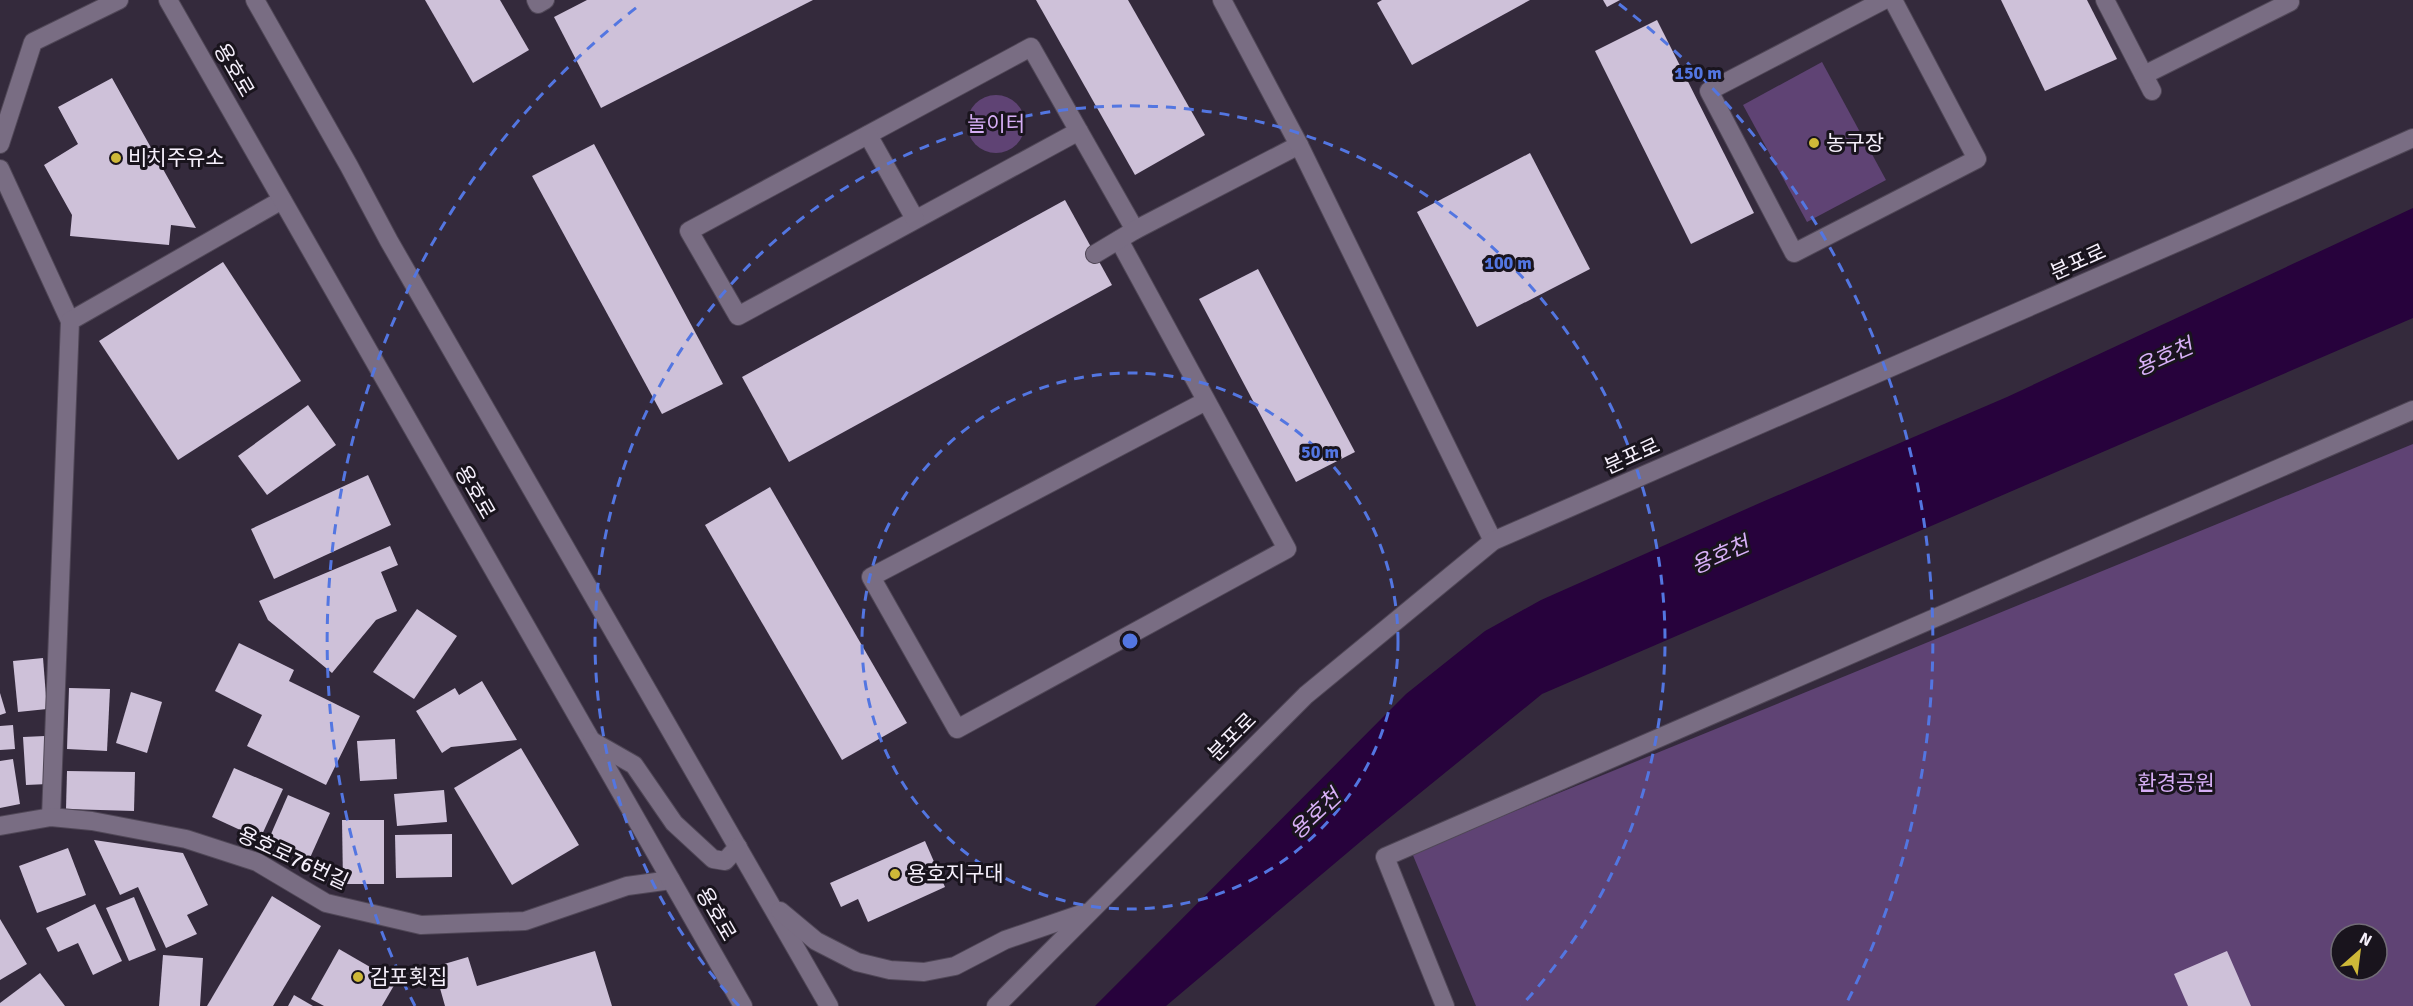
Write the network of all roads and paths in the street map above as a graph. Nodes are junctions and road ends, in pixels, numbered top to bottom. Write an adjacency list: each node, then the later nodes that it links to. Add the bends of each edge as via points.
1 (119, 0): 16 (main road, via 33,42)
2 (168, 0): 19 (main road, 용호로)
3 (255, 0): 31 (main road)
4 (536, 0): 5 (main road, via 538,4)
5 (545, 0)
6 (1222, 0): 17 (main road)
7 (1884, 0): 8 (main road, via 1709,91 1794,253 1977,159)
8 (1893, 0)
9 (2105, 0): 11 (main road)
10 (2289, 0): 11 (main road)
11 (2144, 75): 12 (main road)
12 (2152, 91)
13 (1079, 130): 14 (main road, via 1031,47); 20 (main road); 21 (main road)
14 (868, 135): 20 (main road); 20 (main road, via 689,231 738,316)
15 (2413, 138): 27 (main road, 분포로)
16 (0, 144)
17 (1299, 145): 21 (main road); 27 (main road)
18 (0, 169): 24 (main road)
19 (282, 200): 24 (main road); 28 (main road, 용호로)
20 (915, 219)
21 (1135, 230): 22 (main road)
22 (1119, 240): 23 (main road); 25 (main road)
23 (1095, 254)
24 (70, 321): 29 (main road)
25 (1206, 401): 25 (main road, via 1287,549 957,729 872,577)
26 (2413, 410): 38 (main road, via 1385,857)
27 (1493, 541): 34 (main road, 분포로, via 1306,695)
28 (590, 740): 31 (main road, via 634,765 674,823 713,859 725,861); 32 (main road, 용호로)
29 (51, 817): 30 (main road, 용호로76번길); 32 (main road, 용호로76번길, via 186,839 257,862 326,903 421,925 525,921 627,886)
30 (0, 826)
31 (738, 847): 33 (main road)
32 (671, 880): 35 (main road, 용호로)
33 (770, 903): 34 (main road, via 816,941 857,962 890,970 924,972 955,966 1005,940); 36 (main road)
34 (1088, 911): 37 (main road, 분포로)
35 (742, 1006)
36 (829, 1006)
37 (996, 1006)
38 (1445, 1006)

